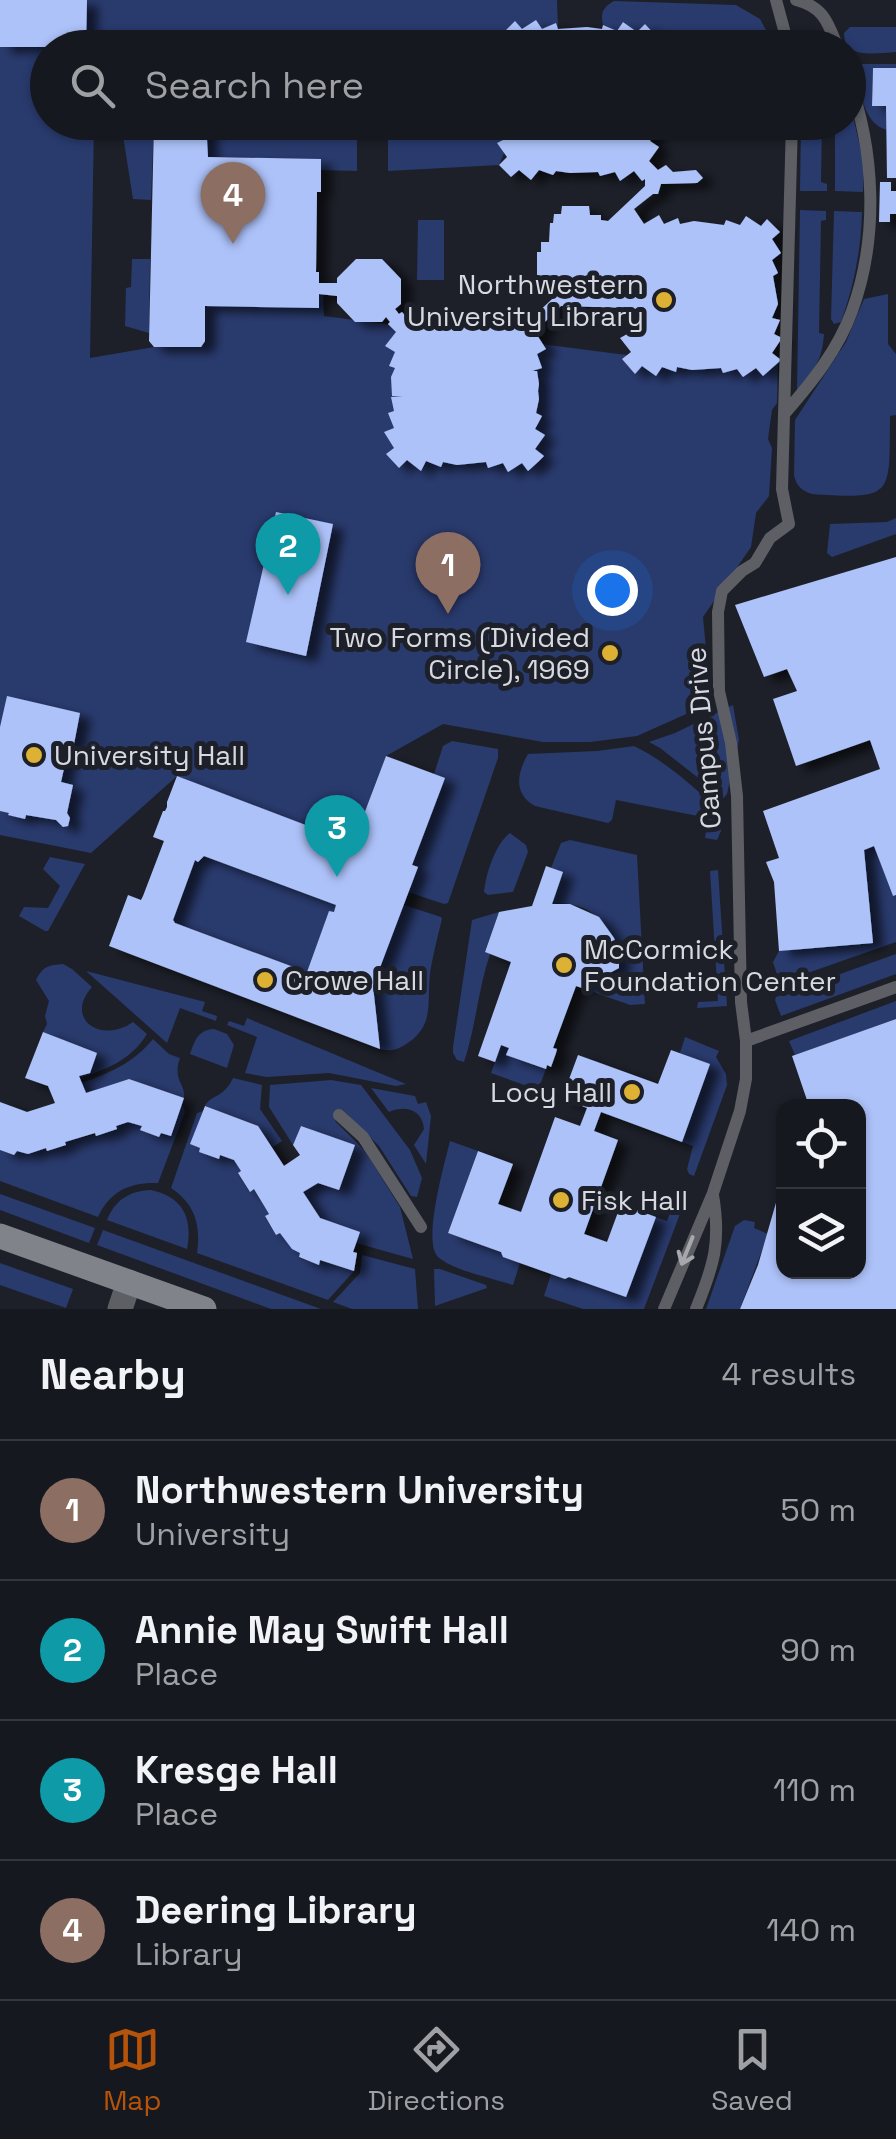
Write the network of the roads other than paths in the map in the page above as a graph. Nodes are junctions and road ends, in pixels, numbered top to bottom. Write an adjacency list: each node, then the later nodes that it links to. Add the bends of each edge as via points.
1 (776, 0): 3 (lane)
2 (796, 0): 4 (lane, via 822,12)
3 (784, 30)
4 (830, 30)
5 (792, 140): 7 (lane, Campus Drive)
6 (865, 140): 7 (lane, via 869,230 852,312 836,346)
7 (785, 413): 9 (lane, Campus Drive, via 782,489 788,524 722,591 718,612 719,691 737,796)
8 (896, 987): 9 (lane)
9 (746, 1040): 11 (lane, Campus Drive, via 744,1096)
10 (340, 1115): 12 (lane, via 363,1138)
11 (712, 1193): 17 (lane, Campus Drive, one-way to 17); 18 (lane, Campus Drive, via 717,1248)
12 (421, 1227)
13 (0, 1236): 14 (main road)
14 (130, 1282): 15 (street); 16 (main road)
15 (120, 1309)
16 (204, 1309)
17 (664, 1309)
18 (696, 1309)

